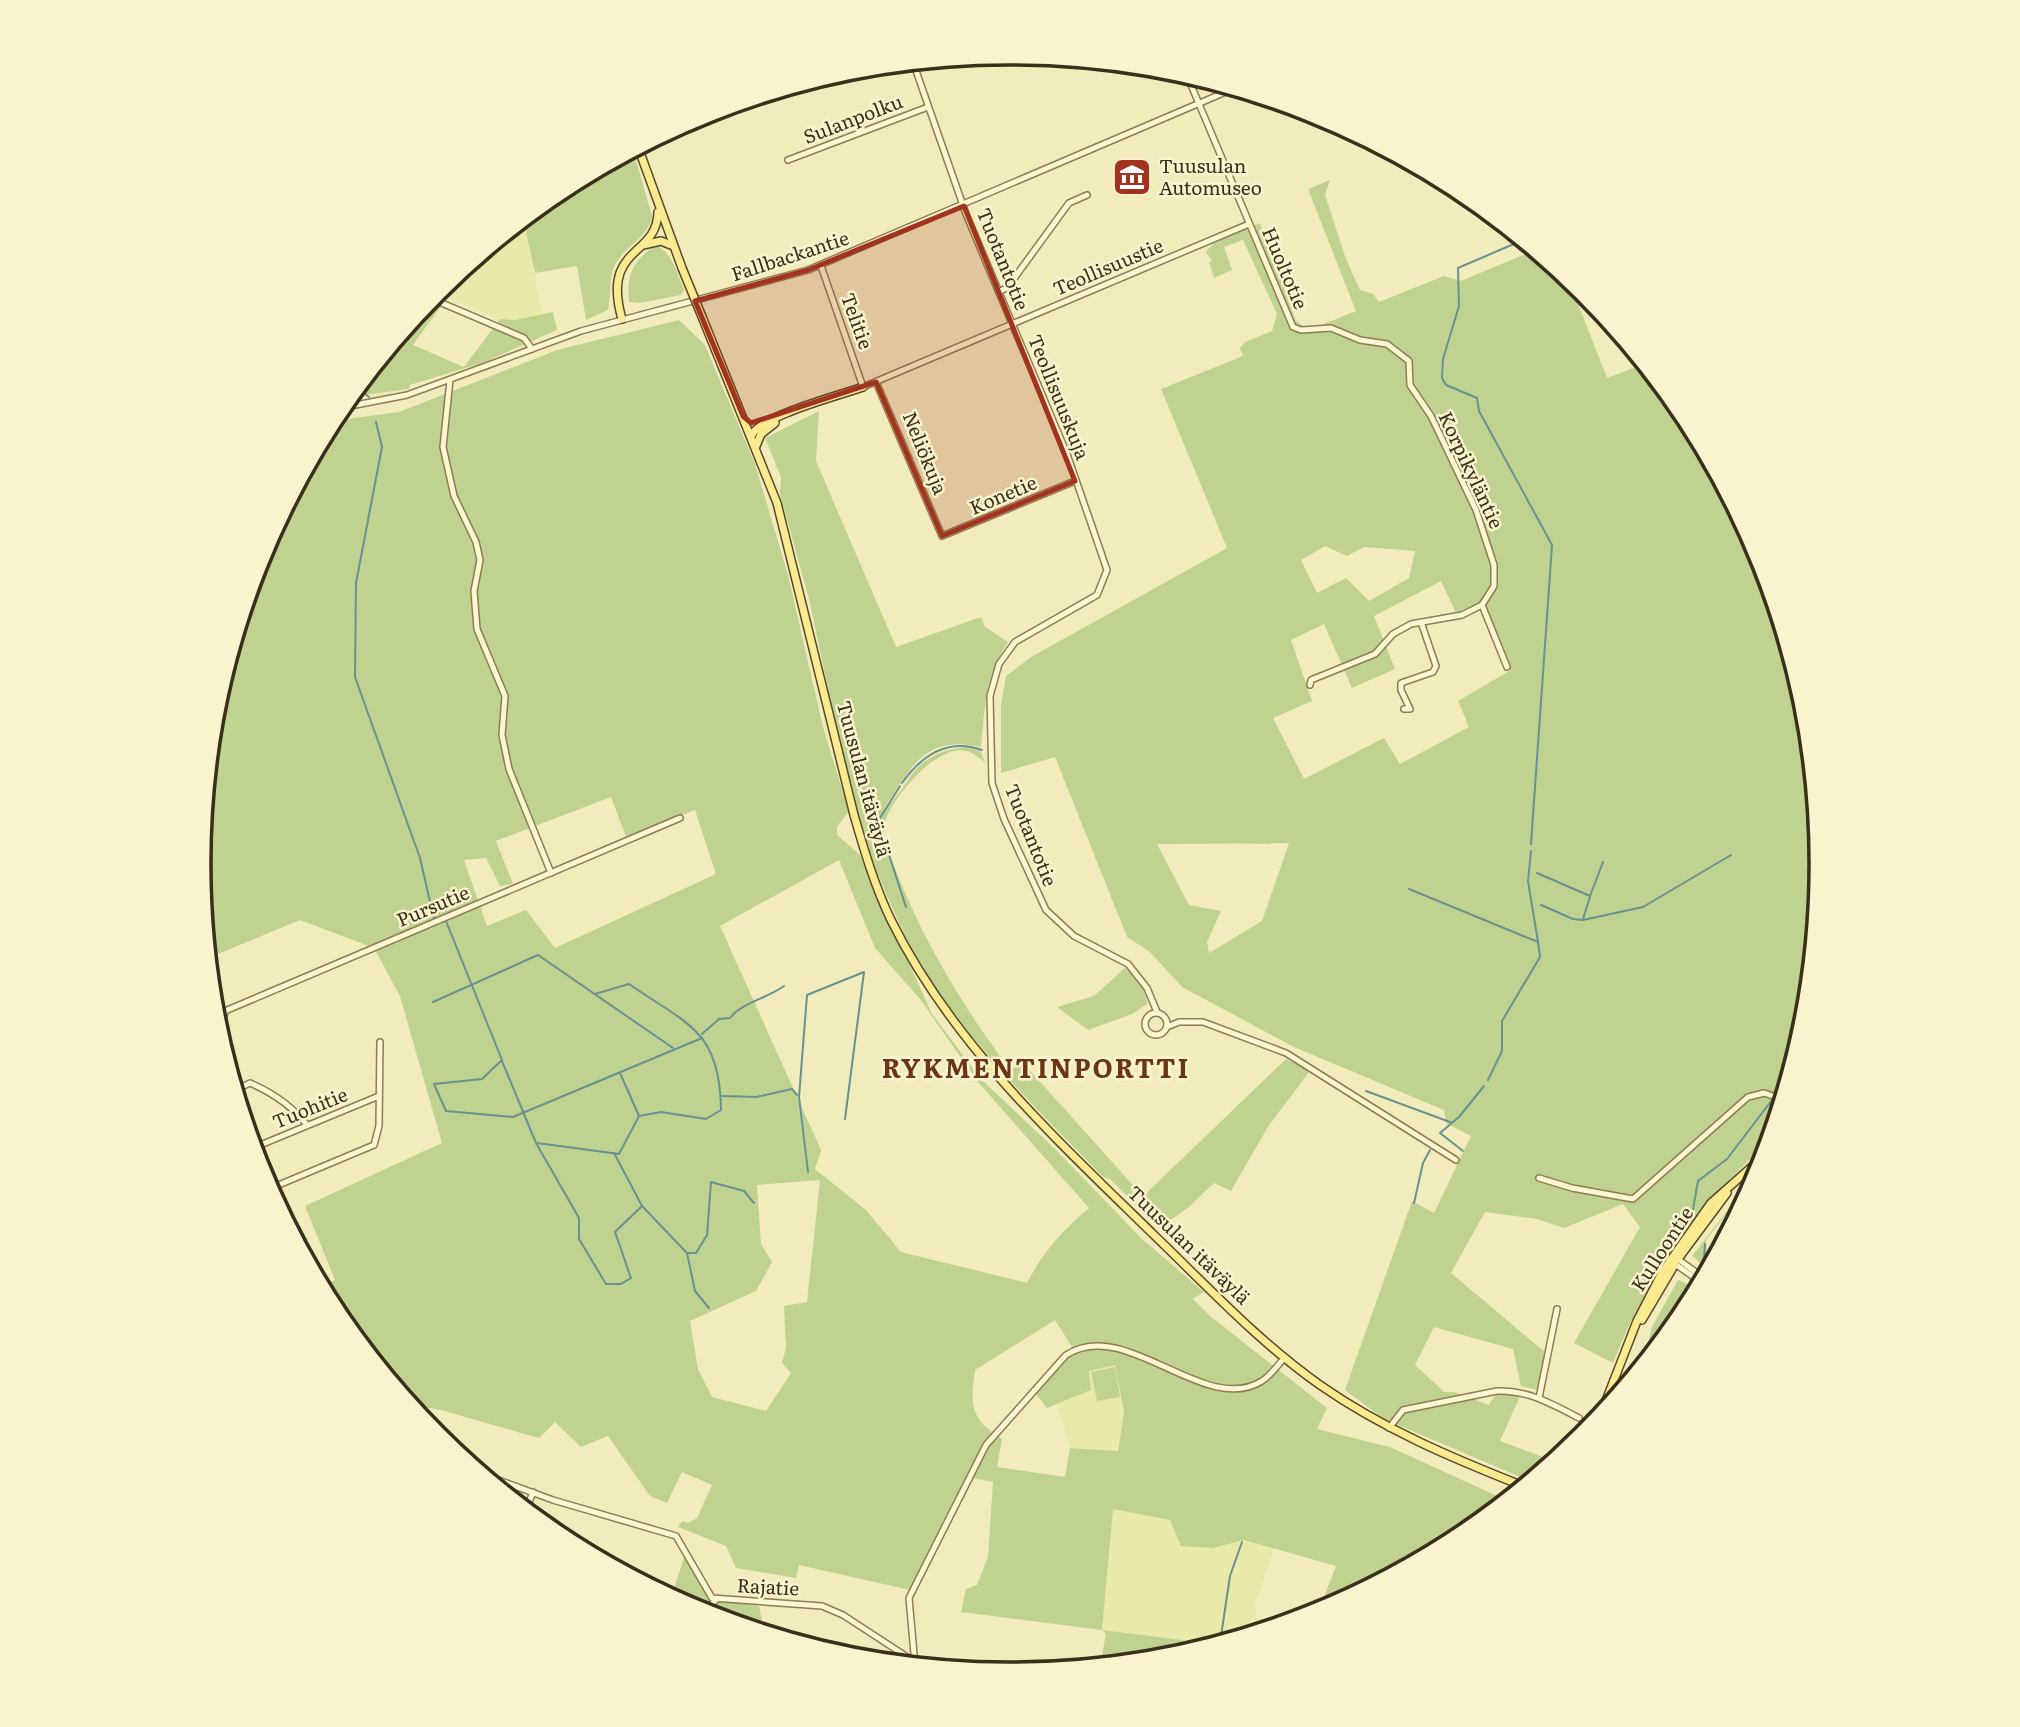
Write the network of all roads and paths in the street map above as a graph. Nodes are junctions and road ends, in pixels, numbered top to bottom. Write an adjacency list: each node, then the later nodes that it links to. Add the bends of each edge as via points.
1 (917, 71): 5 (street, Tuotantotie)
2 (1191, 86): 4 (street, Huoltotie)
3 (1224, 94): 4 (street, Fallbackantie)
4 (1199, 104): 9 (street, Fallbackantie); 11 (street, Huoltotie)
5 (929, 107): 7 (street, Sulanpolku); 9 (street, Tuotantotie)
6 (641, 156): 10 (main road, Tuusulan itäväylä)
7 (788, 160)
8 (1087, 195): 15 (street, via 1069,203 1007,288)
9 (964, 206): 14 (street, Fallbackantie); 15 (street, Tuotantotie)
10 (658, 210): 12 (main road, via 655,230); 13 (main road, Tuusulan itäväylä)
11 (1249, 224): 18 (street, Teollisuustie); 19 (street, Huoltotie)
12 (642, 245): 13 (main road, via 661,241); 17 (main road, via 618,275)
13 (674, 247): 26 (main road, Tuusulan itäväylä, bridge)
14 (821, 266): 17 (street, Fallbackantie); 23 (street, Telitie)
15 (1000, 291): 18 (street, Tuotantotie)
16 (441, 303): 20 (street, via 524,338)
17 (622, 319): 20 (street, Fallbackantie)
18 (1012, 325): 22 (street, Teollisuustie); 29 (street, Teollisuuskuja)
19 (1293, 327): 31 (street, Korpikyläntie, via 1331,328 1360,340 1387,344 1409,361 1410,385 1431,416 1489,547 1494,586)
20 (532, 349): 21 (street, Fallbackantie)
21 (450, 380): 24 (street, Fallbackantie); 37 (street, via 443,447 454,496 480,560 474,591 477,629 505,696 502,735 509,769)
22 (876, 382): 23 (street, Teollisuustie); 30 (street, Neliökuja)
23 (863, 387): 25 (main road)
24 (356, 405)
25 (807, 407): 26 (main road, via 757,423); 27 (main road, via 762,425); 28 (main road, via 771,425)
26 (743, 416): 27 (main road, Tuusulan itäväylä)
27 (752, 435): 28 (main road, Tuusulan itäväylä)
28 (756, 446): 58 (main road, Tuusulan itäväylä, via 790,548 861,841 906,947 963,1035 1007,1086 1211,1291)
29 (1075, 481): 30 (street, Konetie); 38 (street, Tuotantotie, via 1105,558 1105,579 1091,600 1014,642 999,664 990,696 992,783 1046,910 1074,936 1128,964)
30 (942, 536)
31 (1482, 605): 32 (street, via 1462,615); 33 (street)
32 (1421, 622): 34 (street, via 1393,634 1375,654 1311,680); 35 (street, via 1436,666 1401,683 1410,709)
33 (1507, 667)
34 (1310, 685)
35 (1404, 709)
36 (680, 818): 37 (street, Pursutie)
37 (551, 873): 39 (street, Pursutie)
38 (1152, 1000): 40 (street, Tuotantotie); 41 (street)
39 (226, 1011)
40 (1157, 1012): 41 (street); 42 (street)
41 (1150, 1014): 44 (street, via 1144,1024 1149,1033 1160,1035)
42 (1167, 1019): 43 (street); 44 (street)
43 (1179, 1022): 44 (street); 51 (street, via 1203,1022 1286,1053)
44 (1167, 1027)
45 (380, 1042): 47 (street)
46 (243, 1086): 49 (street, via 256,1086 288,1106)
47 (379, 1096): 49 (street, Tuohitie); 54 (street, via 374,1145)
48 (1774, 1096): 53 (street, via 1764,1093 1748,1097 1633,1199)
49 (307, 1125): 50 (street, Tuohitie)
50 (263, 1145)
51 (1456, 1160)
52 (1747, 1171): 55 (main road, Kulloontie)
53 (1539, 1178)
54 (279, 1185)
55 (1674, 1260): 56 (street); 59 (main road, Kulloontie, via 1642,1310)
56 (1695, 1274)
57 (1557, 1309): 60 (street)
58 (1285, 1357): 62 (main road, Tuusulan itäväylä, via 1318,1384); 70 (street, via 1262,1381 1233,1389 1105,1345 1066,1355 980,1456 909,1598)
59 (1613, 1387)
60 (1539, 1398): 61 (street); 62 (street, via 1511,1391 1476,1393 1404,1410)
61 (1578, 1418)
62 (1389, 1428): 64 (main road, Tuusulan itäväylä)
63 (506, 1482): 65 (street, Rajatie)
64 (1514, 1483)
65 (533, 1492): 66 (street); 67 (street, Rajatie, via 676,1536 705,1590)
66 (529, 1501)
67 (716, 1600): 68 (street); 69 (street, Rajatie, via 822,1606)
68 (712, 1604)
69 (901, 1654)
70 (914, 1656)

